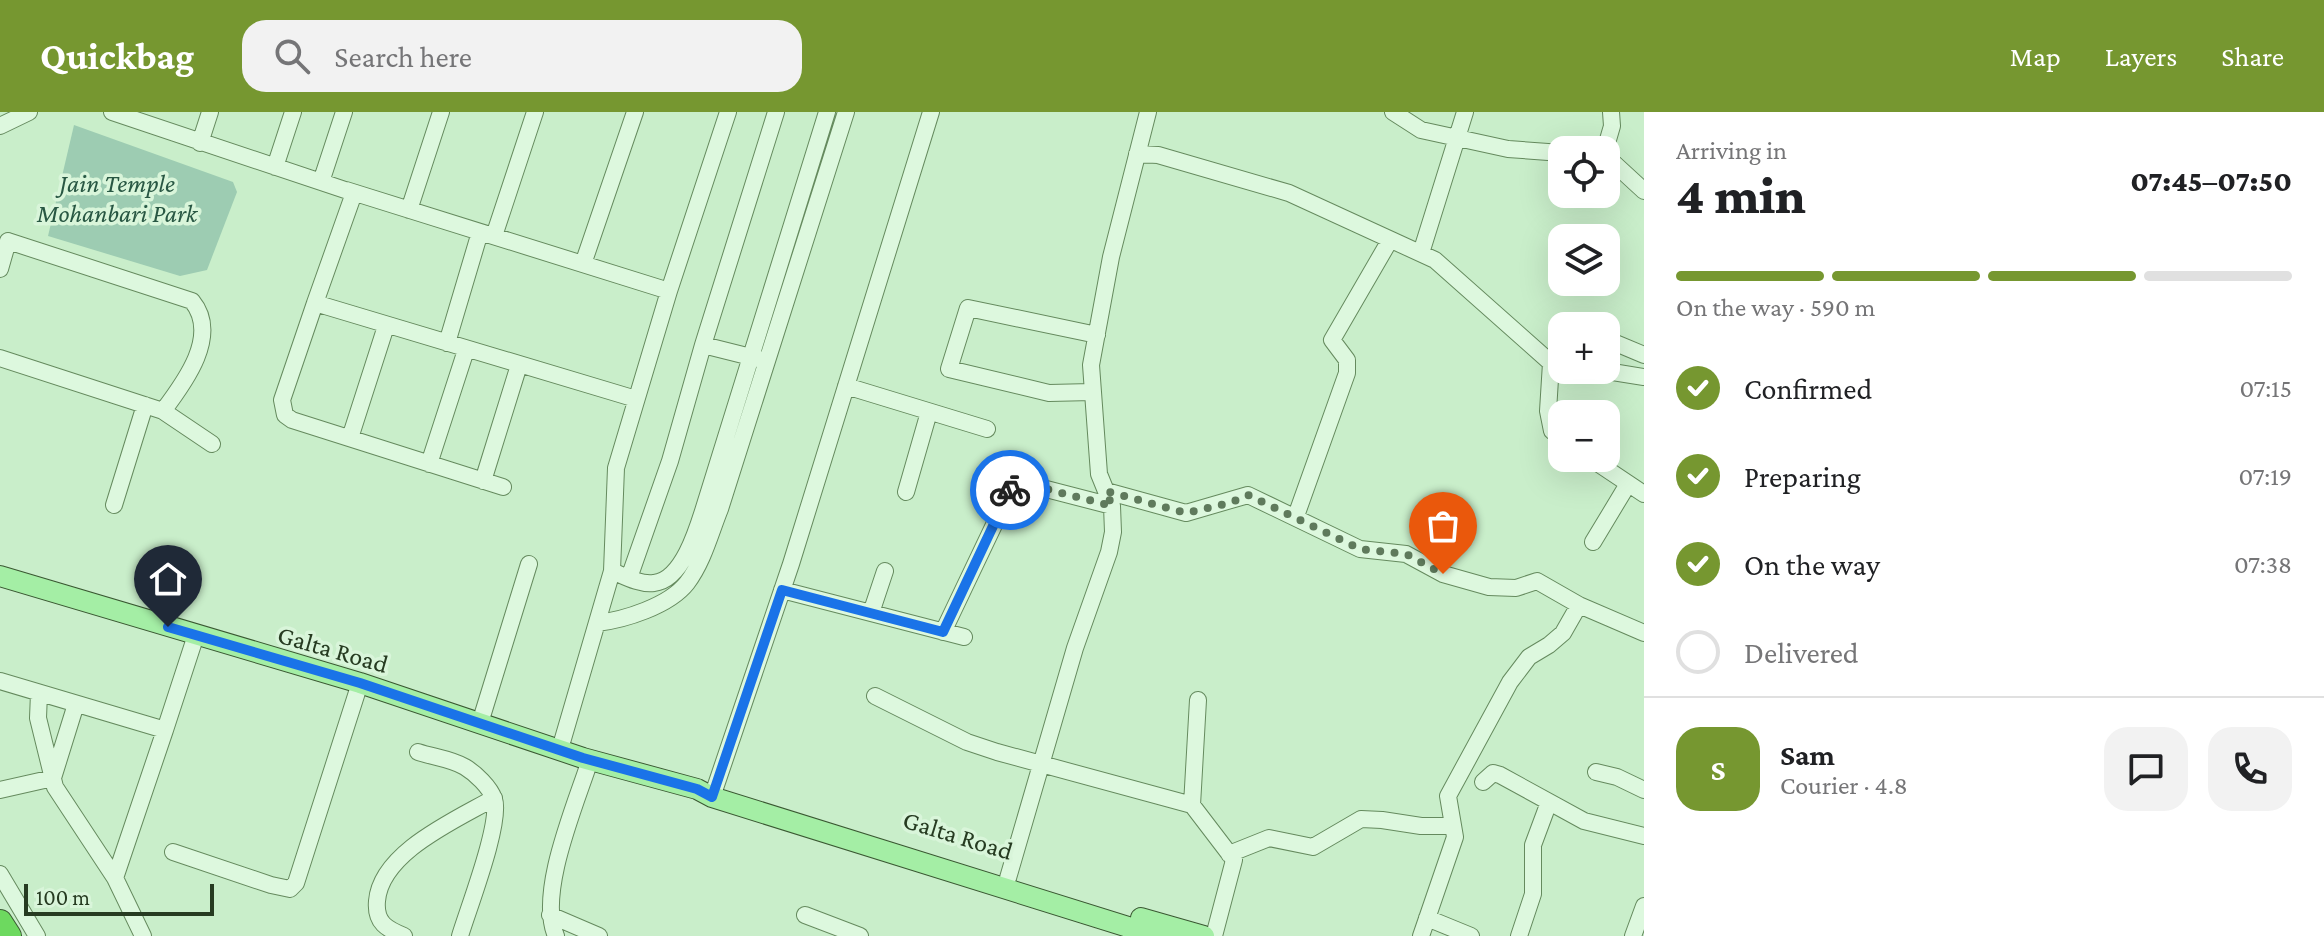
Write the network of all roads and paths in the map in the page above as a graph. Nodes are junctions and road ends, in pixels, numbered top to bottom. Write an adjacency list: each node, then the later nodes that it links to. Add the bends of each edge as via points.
1 (29, 112): 18 (street)
2 (112, 112): 21 (street)
3 (210, 112): 21 (street)
4 (293, 112): 24 (street)
5 (344, 112): 26 (street)
6 (441, 112): 29 (street)
7 (535, 112): 31 (street)
8 (635, 112): 34 (street)
9 (728, 112): 36 (street)
10 (776, 112): 41 (street)
11 (827, 112): 30 (street)
12 (846, 112): 30 (street)
13 (931, 112): 51 (street)
14 (1148, 112): 23 (street)
15 (1393, 112): 20 (street, via 1421,130)
16 (1465, 112): 20 (street)
17 (1611, 112): 19 (street)
18 (0, 126)
19 (1609, 136)
20 (1458, 138): 22 (street); 33 (street)
21 (200, 143): 24 (street)
22 (1548, 152)
23 (1137, 154): 32 (street, via 1158,155 1289,193); 39 (street)
24 (275, 167): 26 (street)
25 (1620, 169): 28 (street)
26 (321, 182): 27 (street)
27 (346, 190): 29 (street); 37 (street, via 354,193)
28 (1644, 191)
29 (409, 210): 31 (street)
30 (802, 221): 47 (street)
31 (487, 234): 34 (street); 40 (street)
32 (1390, 240): 33 (street); 69 (street, via 1332,340 1347,360 1347,373)
33 (1421, 253): 45 (street)
34 (583, 264): 36 (street)
35 (0, 269): 55 (street, via 8,241 192,301 204,326 190,376)
36 (669, 291): 53 (street)
37 (315, 303): 38 (street); 58 (street, via 282,408 292,420)
38 (386, 326): 40 (street); 58 (street)
39 (1097, 335): 52 (street); 52 (street, via 968,308 949,369 1049,393)
40 (447, 343): 43 (street)
41 (703, 345): 47 (street); 76 (street)
42 (1620, 345): 44 (street)
43 (466, 350): 48 (street); 60 (street)
44 (1644, 355)
45 (1548, 357)
46 (0, 358): 54 (street)
47 (759, 359): 78 (street, via 712,507)
48 (519, 365): 53 (street); 62 (street)
49 (1620, 373): 50 (street)
50 (1644, 377)
51 (846, 386): 56 (street); 77 (street)
52 (1092, 392): 67 (street, via 1099,474)
53 (636, 399): 73 (street, via 616,468)
54 (145, 405): 55 (street); 68 (street)
55 (163, 411): 59 (street)
56 (929, 412): 57 (street); 65 (street)
57 (987, 429)
58 (350, 438): 60 (street)
59 (212, 444)
60 (429, 464): 62 (street)
61 (1610, 472): 63 (street)
62 (483, 481): 64 (street)
63 (1628, 484): 66 (street); 70 (street)
64 (503, 487)
65 (906, 492)
66 (1644, 494)
67 (1109, 498): 69 (street, via 1186,513 1248,495); 82 (street, via 1014,483); 98 (street, via 1109,552)
68 (114, 505)
69 (1296, 516): 79 (street, via 1360,549 1406,554 1443,574 1489,587 1516,588 1537,581)
70 (1593, 542)
71 (529, 564): 93 (street)
72 (0, 565): 86 (main road, via 308,661)
73 (612, 571): 76 (street); 81 (street)
74 (885, 571): 80 (street)
75 (0, 576): 84 (main road, Galta Road)
76 (629, 578): 78 (street)
77 (782, 590): 80 (street); 104 (street)
78 (661, 591): 81 (street, via 619,621)
79 (1579, 605): 83 (street); 108 (street, via 1563,633 1529,657 1510,682 1448,796)
80 (871, 613): 82 (street)
81 (597, 623): 95 (street)
82 (943, 632): 85 (street)
83 (1644, 633)
84 (196, 635): 86 (main road, Galta Road); 94 (street)
85 (964, 637)
86 (333, 675): 88 (main road, Galta Road)
87 (0, 681): 89 (street)
88 (360, 683): 93 (main road, Galta Road); 110 (street, via 290,889)
89 (39, 693): 92 (street); 100 (street, via 38,718)
90 (875, 696): 98 (street, via 967,742)
91 (1198, 700): 107 (street)
92 (76, 704): 94 (street); 100 (street)
93 (480, 723): 95 (main road, Galta Road)
94 (165, 730): 113 (street)
95 (560, 749): 97 (main road, Galta Road)
96 (418, 752): 105 (street, via 462,766)
97 (590, 760): 104 (main road, Galta Road); 119 (street, via 553,877)
98 (1040, 766): 107 (street); 114 (street)
99 (1596, 772): 103 (street)
100 (53, 778): 102 (street); 113 (street)
101 (1483, 782): 106 (street, via 1489,775 1500,775)
102 (0, 790)
103 (1644, 790)
104 (708, 791): 114 (main road, Galta Road); 127 (main road)
105 (494, 798): 123 (street, via 432,833 389,870 378,897 378,915 388,930); 124 (street, via 490,838)
106 (1549, 802): 109 (street, via 1584,821); 132 (street, via 1533,845 1533,894)
107 (1192, 805): 111 (street)
108 (1453, 826): 111 (street, via 1361,819 1313,847 1269,838); 117 (street, via 1455,837)
109 (1644, 836)
110 (173, 852)
111 (1229, 854): 129 (street, via 1234,860)
112 (0, 874): 121 (street)
113 (115, 878): 122 (street)
114 (1008, 878): 128 (main road, Galta Road)
115 (1644, 906): 133 (street)
116 (805, 915): 126 (street)
117 (1427, 918): 130 (street); 131 (street)
118 (0, 922): 120 (highway)
119 (553, 930): 125 (street)
120 (9, 936)
121 (37, 936)
122 (143, 936)
123 (404, 936)
124 (460, 936)
125 (599, 936)
126 (860, 936)
127 (1157, 936)
128 (1204, 936)
129 (1214, 936)
130 (1421, 936)
131 (1471, 936)
132 (1519, 936)
133 (1633, 936)

